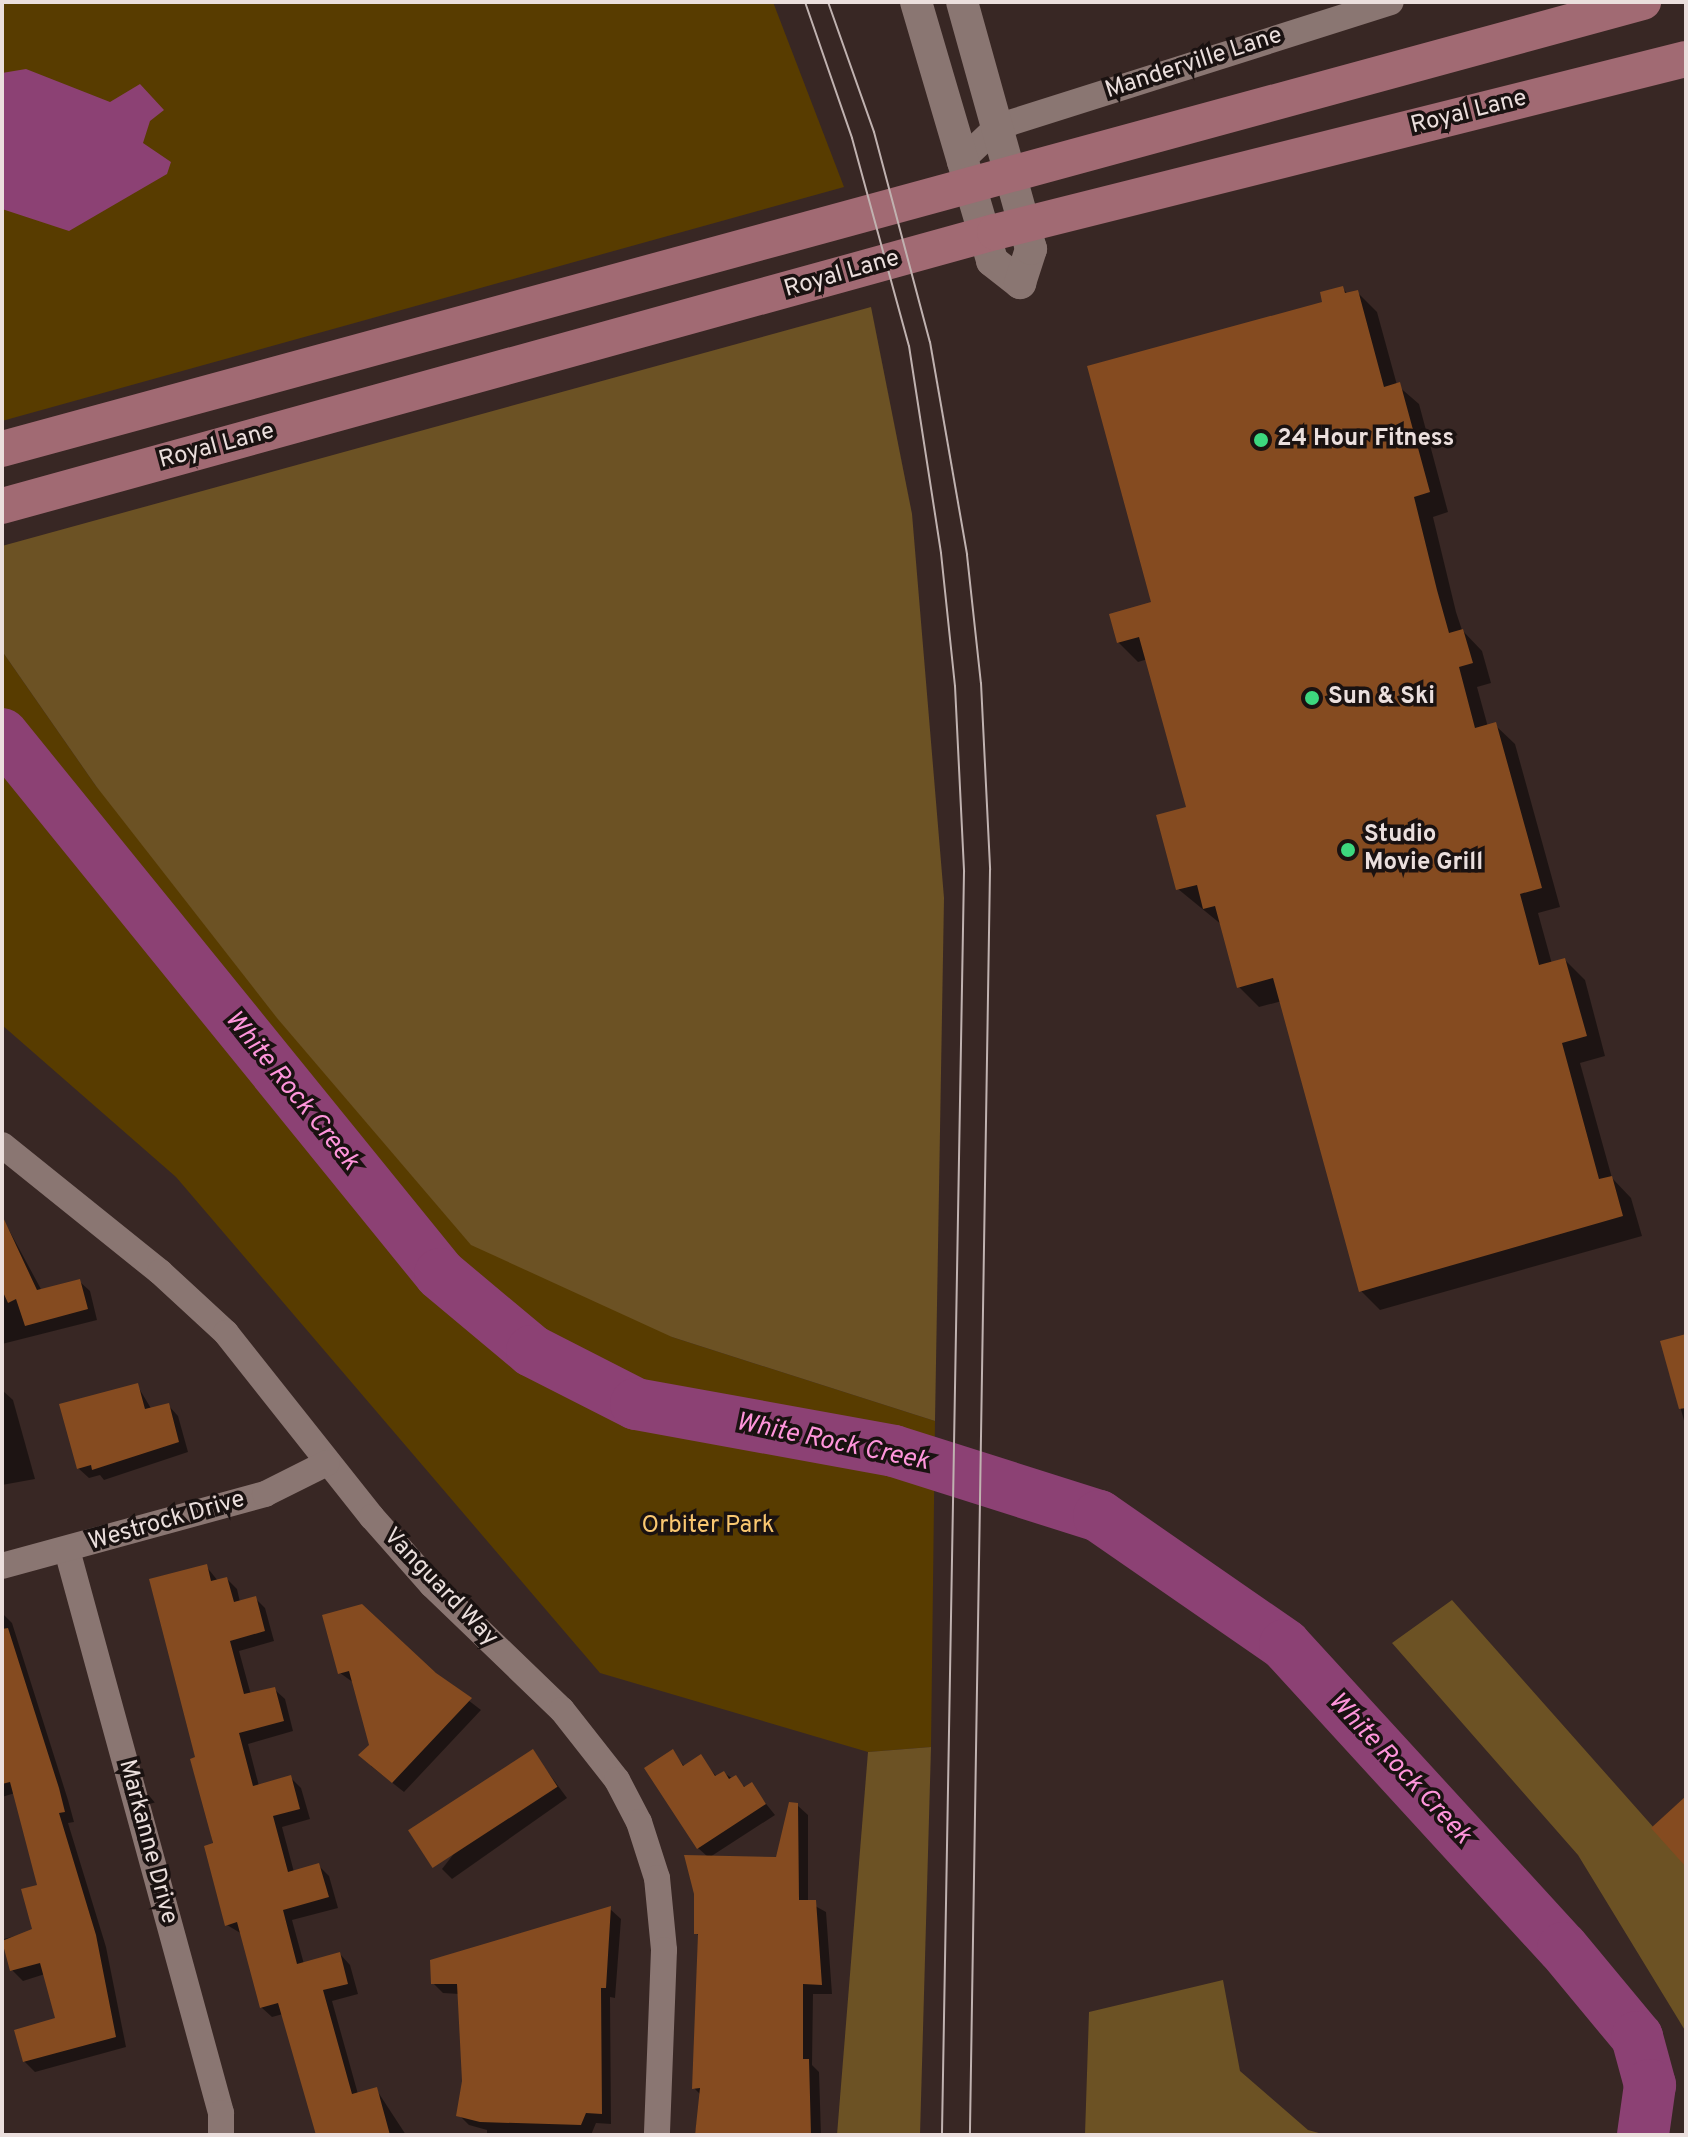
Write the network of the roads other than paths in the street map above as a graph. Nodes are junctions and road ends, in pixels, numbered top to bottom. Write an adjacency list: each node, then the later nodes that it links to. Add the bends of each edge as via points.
1 (916, 2): 8 (street)
2 (962, 2): 7 (street)
3 (1391, 2): 7 (street, Manderville Lane)
4 (1569, 2): 5 (street)
5 (1626, 7): 9 (main road)
6 (1686, 59): 10 (main road, Royal Lane, via 1196,180)
7 (997, 127): 8 (street, Manderville Lane); 8 (street, via 1031,249 1020,283 992,261)
8 (960, 162)
9 (2, 449)
10 (2, 506)
11 (2, 1145): 12 (street, Vanguard Way, via 160,1272 226,1333)
12 (327, 1463): 13 (street, Westrock Drive, via 265,1494); 16 (street, Vanguard Way, via 432,1585 594,1747 639,1822 657,1878 664,1950)
13 (67, 1550): 14 (street, Westrock Drive); 15 (street, Markanne Drive, via 221,2113)
14 (2, 1566)
15 (221, 2135)
16 (657, 2135)

